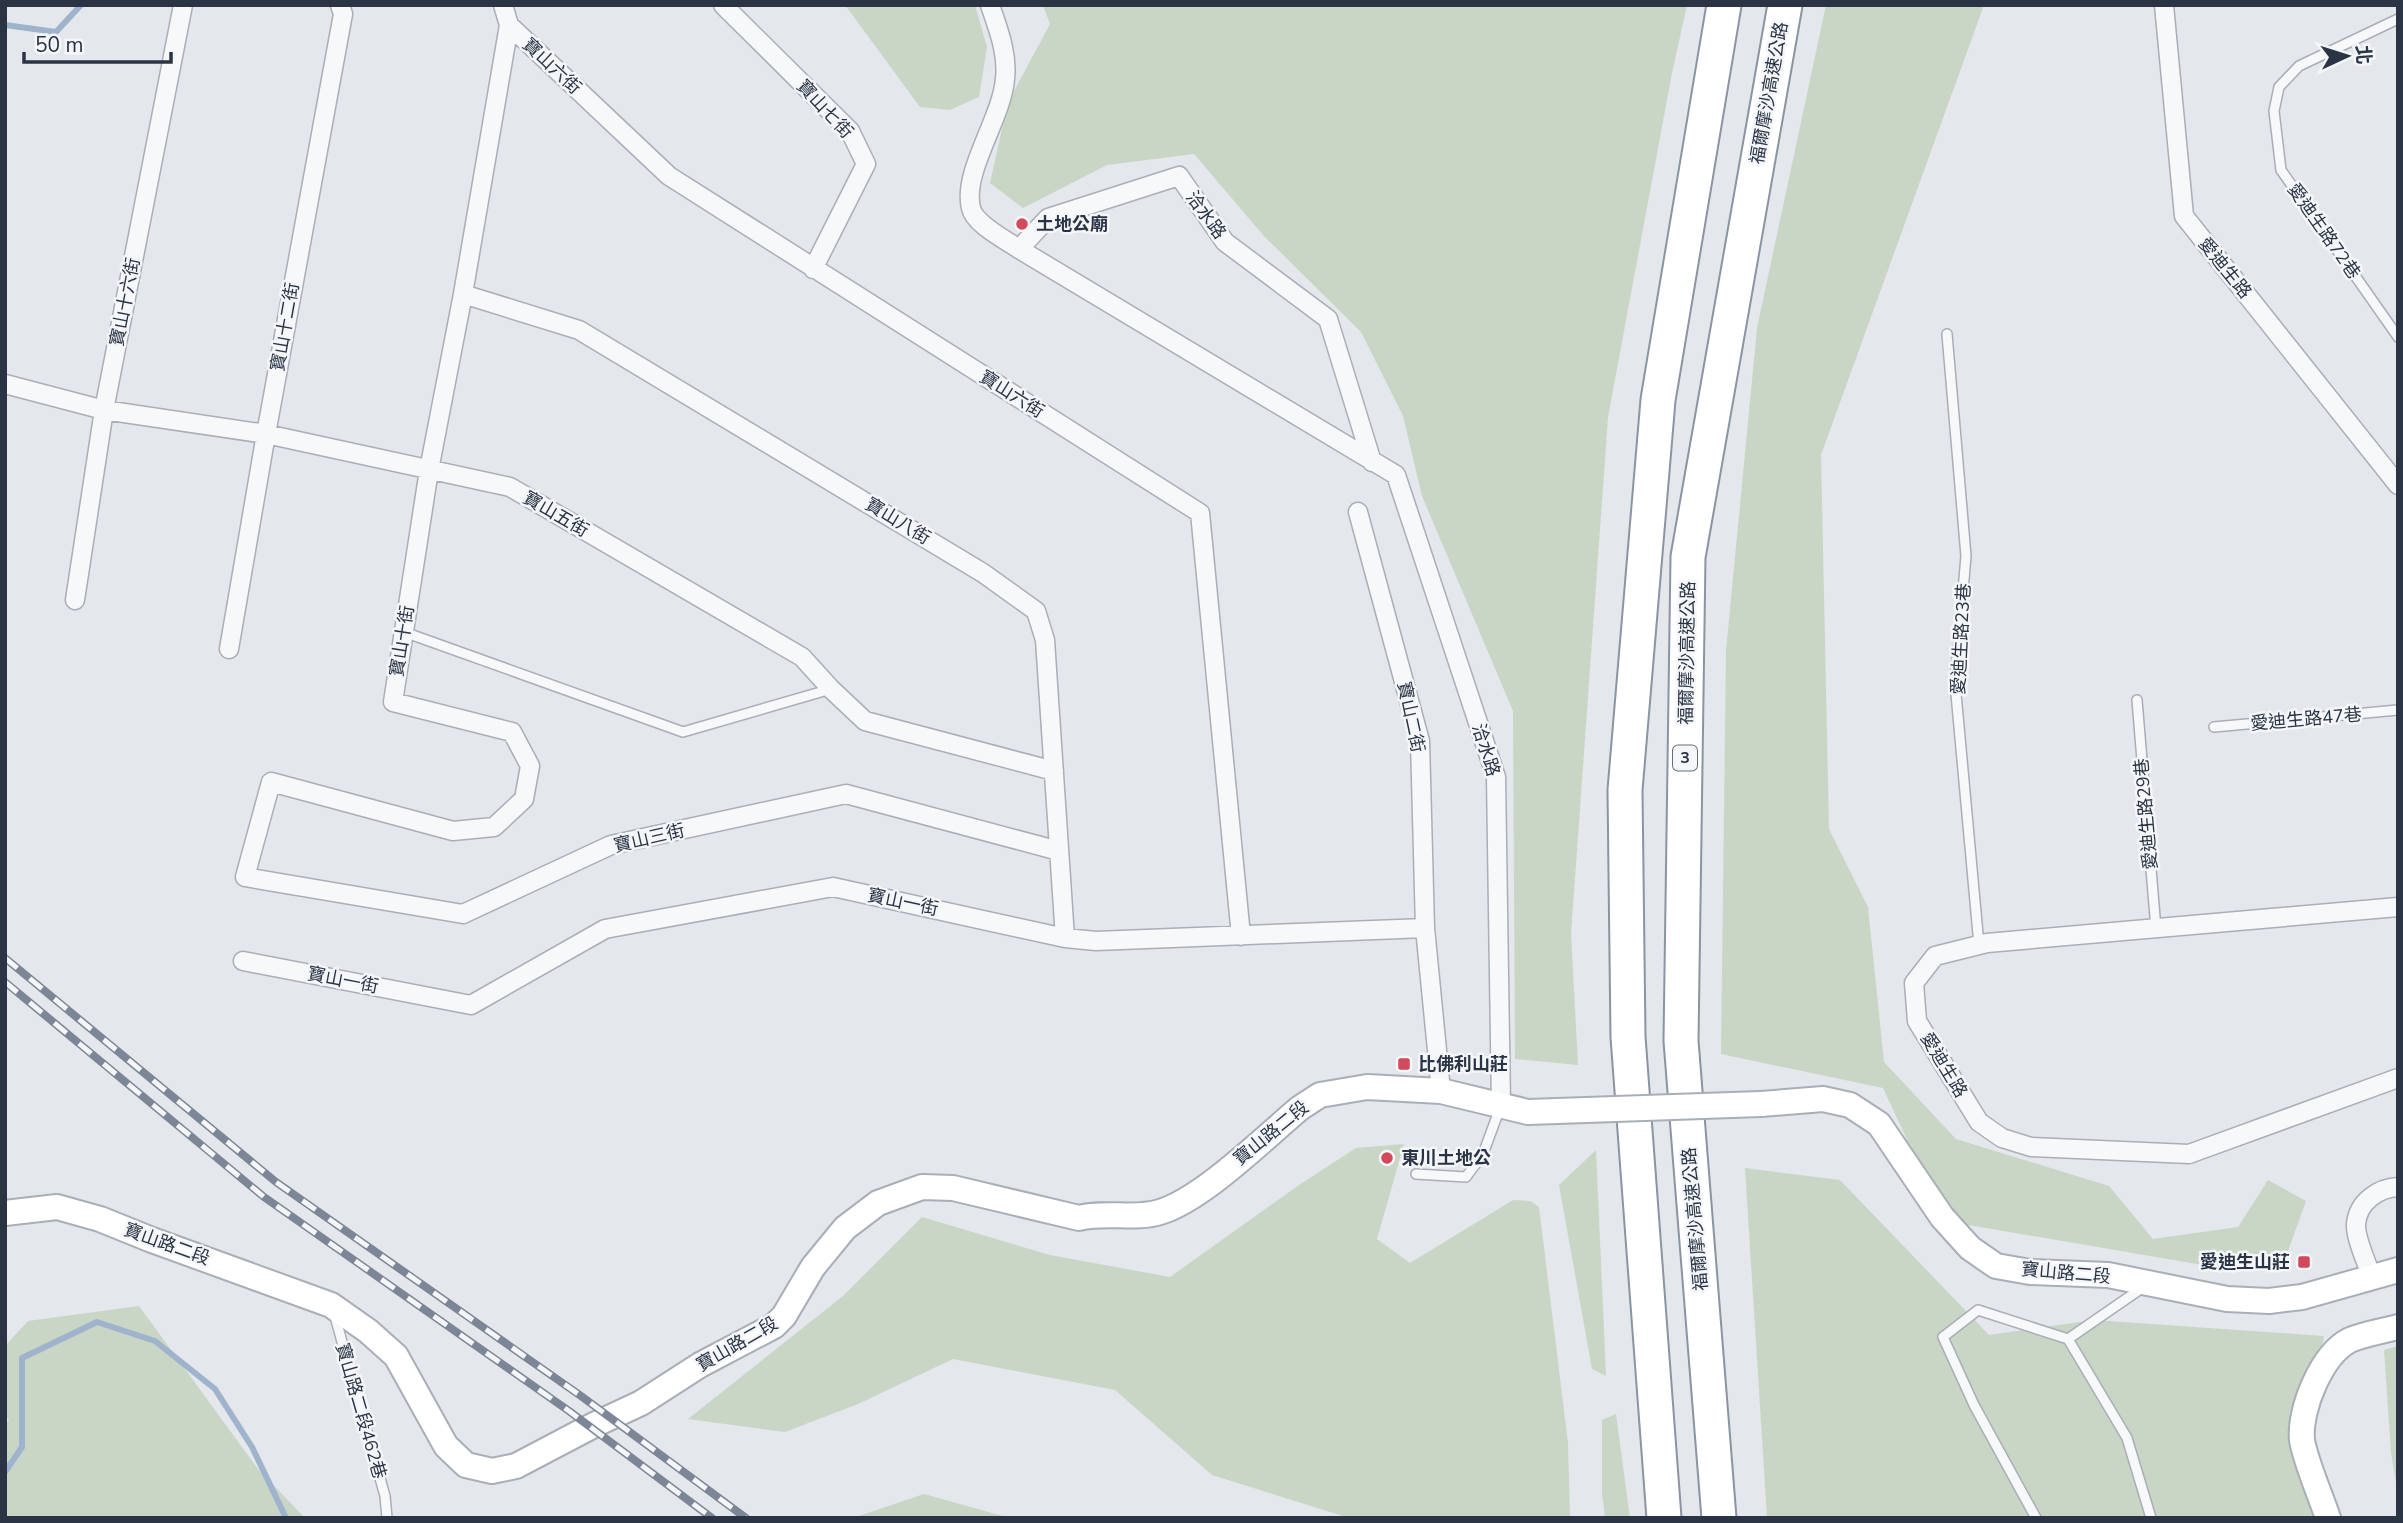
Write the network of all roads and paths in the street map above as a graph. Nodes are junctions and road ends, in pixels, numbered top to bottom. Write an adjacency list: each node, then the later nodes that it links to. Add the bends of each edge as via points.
1 (183, 5): 17 (street, 寶山十六街)
2 (340, 5): 18 (street, 寶山十二街, via 343,14)
3 (503, 5): 10 (street, 寶山六街)
4 (723, 5): 12 (street, 寶山七街, via 850,131 866,164)
5 (990, 5): 11 (street, 洽水路, via 1004,44 1005,80 972,177 971,210 977,220)
6 (1724, 5): 53 (highway, via 1658,400 1625,790 1628,1037)
7 (1784, 5): 54 (highway, 福爾摩沙高速公路 / 3, via 1688,557 1681,1041)
8 (2164, 5): 21 (street, 愛迪生路, via 2184,216)
9 (2398, 19): 15 (lane, 愛迪生路72巷, via 2299,66 2279,87 2274,111 2281,170)
10 (509, 25): 12 (street, 寶山六街, via 669,176); 13 (street, 寶山十街)
11 (1019, 249): 19 (street, 洽水路); 19 (street, 洽水路, via 1048,218 1179,176 1225,242 1328,319)
12 (813, 269): 36 (street, 寶山六街, via 1200,513)
13 (463, 294): 20 (street, 寶山十街); 30 (street, 寶山八街, via 579,330 983,573 1036,611 1045,640)
14 (1947, 334): 38 (lane, 愛迪生路23巷, via 1966,556 1955,683)
15 (2398, 337)
16 (5, 384): 17 (street, 寶山五街)
17 (104, 411): 18 (street, 寶山五街); 23 (street, 寶山十六街)
18 (265, 434): 20 (street, 寶山五街); 25 (street, 寶山十二街)
19 (1372, 462): 42 (street, 洽水路, via 1396,475 1496,777)
20 (429, 470): 24 (street, 寶山十街); 26 (street, 寶山五街, via 510,487 802,657)
21 (2398, 485)
22 (1358, 512): 34 (street, 寶山二街, via 1420,741)
23 (75, 600)
24 (404, 632): 26 (lane, via 683,732); 32 (street, 寶山十街, via 393,702 512,732 530,766 524,799 494,827 453,831 271,782)
25 (229, 649)
26 (831, 690): 30 (street, 寶山五街, via 865,721)
27 (2137, 700): 35 (lane, 愛迪生路29巷)
28 (2398, 710): 29 (lane, 愛迪生路47巷)
29 (2214, 727)
30 (1054, 771): 31 (street, 寶山八街)
31 (1059, 851): 32 (street, 寶山三街, via 846,794 611,845 463,914); 37 (street, 寶山八街)
32 (246, 877)
33 (2398, 907): 35 (street, 愛迪生路)
34 (1425, 928): 36 (street, 寶山一街); 41 (street)
35 (2155, 929): 38 (street, 愛迪生路)
36 (1241, 936): 37 (street, 寶山一街)
37 (1065, 938): 39 (street, 寶山一街, via 833,887 605,929 471,1005)
38 (1979, 945): 40 (street, 愛迪生路, via 1935,956 1914,983 1917,1021 1979,1122 2002,1138 2031,1147 2189,1154)
39 (243, 961)
40 (2398, 1078)
41 (1441, 1091): 42 (street, 寶山路二段); 49 (street, 寶山路二段, via 1367,1087 1320,1095 1188,1199 1158,1213 1079,1218 953,1188 922,1187 878,1203 845,1228 774,1326 640,1403 516,1466 492,1471 466,1465 446,1446 396,1356)
42 (1501, 1106): 43 (lane, via 1483,1154 1466,1177); 48 (street, 寶山路二段, bridge, via 1528,1112 1822,1099 1850,1105 1879,1124 1942,1217 1970,1248 1996,1266)
43 (1416, 1174)
44 (2398, 1187): 47 (street, via 2386,1187 2365,1200 2356,1224)
45 (5, 1213): 49 (street, 寶山路二段, via 57,1207 100,1219)
46 (2398, 1270): 47 (street, 寶山路二段)
47 (2372, 1277): 48 (street, 寶山路二段, via 2302,1297 2269,1301 2227,1299)
48 (2149, 1283): 51 (lane)
49 (331, 1304): 52 (lane, 寶山路二段462巷, via 385,1496)
50 (2398, 1327): 57 (street, via 2350,1341 2332,1354 2304,1412 2302,1440)
51 (2067, 1339): 55 (lane, via 1978,1310 1943,1337 1974,1405); 56 (lane, via 2127,1437)
52 (387, 1518)
53 (1664, 1518)
54 (1719, 1518)
55 (2036, 1518)
56 (2151, 1518)
57 (2328, 1518)

